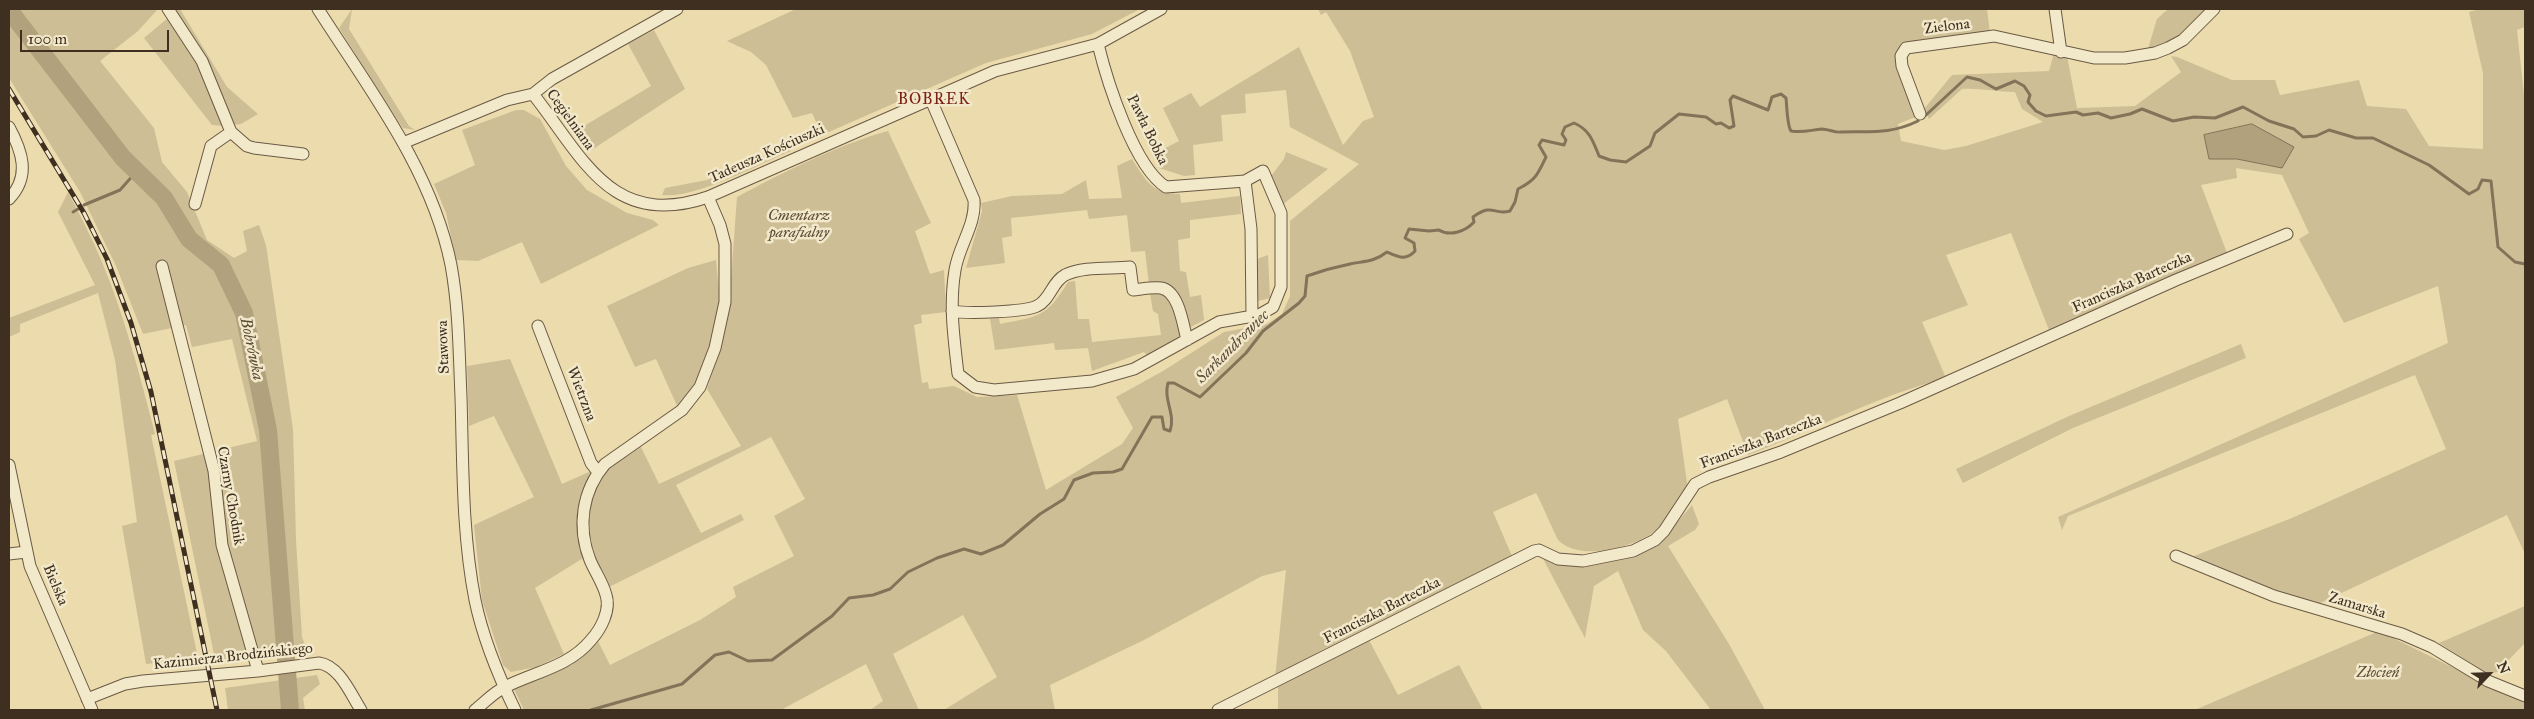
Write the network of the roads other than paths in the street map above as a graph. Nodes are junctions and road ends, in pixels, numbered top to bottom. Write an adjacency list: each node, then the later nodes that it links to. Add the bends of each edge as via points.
1 (168, 9): 13 (street, via 202,61)
2 (318, 9): 14 (street, Stawowa)
3 (677, 9): 9 (street, via 552,79)
4 (1160, 9): 7 (street, Tadeusza Kościuszki)
5 (2056, 9): 8 (street)
6 (2214, 9): 8 (street, Zielona, via 2183,40 2155,53 2125,58 2094,58)
7 (1098, 44): 10 (street, Tadeusza Kościuszki, via 1011,65); 16 (street, Pawła Bobka, via 1115,100 1146,168 1157,181 1166,187)
8 (2061, 52): 11 (street, Zielona, via 1994,36 1906,48 1900,56 1902,66)
9 (533, 94): 14 (street, Cegielniana, via 507,100); 17 (street, Cegielniana, via 559,126 574,152 601,182 631,198 668,206)
10 (930, 100): 17 (street, Tadeusza Kościuszki); 22 (street, via 974,200 975,215 955,268)
11 (1920, 114)
12 (9, 127): 18 (street, via 21,153 23,168 21,181)
13 (232, 132): 15 (street, via 247,146); 19 (street, via 211,146)
14 (403, 143): 32 (street, Stawowa, via 435,207 451,265 457,308 471,574 481,624)
15 (303, 154)
16 (1245, 181): 23 (street, via 1251,229); 23 (street, Pawła Bobka, via 1263,171 1281,213 1281,288 1272,308)
17 (708, 197): 27 (street, Tadeusza Kościuszki, via 725,244 725,302 715,348 700,387 682,410)
18 (9, 199)
19 (195, 204)
20 (2287, 234): 39 (street, Franciszka Barteczka, via 1900,403 1780,452 1709,476 1695,484 1655,540 1633,551 1583,562 1534,551)
21 (162, 266): 31 (street, Czarny Chodnik, via 214,471 222,545)
22 (952, 311): 25 (street, via 958,374 975,387 994,390 1092,381 1134,369); 25 (street, via 969,314 1037,306 1055,283 1066,275 1076,271 1130,267 1133,290 1162,288 1175,298)
23 (1252, 316): 25 (street, via 1219,322)
24 (538, 326): 27 (street, Wietrzna, via 591,463)
25 (1187, 340)
26 (9, 465): 28 (street, Bielska)
27 (598, 472): 32 (street, Tadeusza Kościuszki, via 585,501 582,528 590,560 607,596 603,622 591,641 569,659)
28 (26, 552): 29 (street); 34 (street, Bielska)
29 (9, 554)
30 (2176, 556): 33 (street, Zamarska, via 2274,596 2402,634 2432,647 2488,681)
31 (258, 671): 34 (street, Kazimierza Brodzińskiego, via 143,681 125,684); 36 (street, Kazimierza Brodzińskiego, via 319,663 331,667)
32 (504, 687): 37 (street, Tadeusza Kościuszki); 38 (street, Stawowa)
33 (2525, 696)
34 (88, 699): 35 (street, Bielska)
35 (92, 710)
36 (361, 710)
37 (475, 710)
38 (514, 710)
39 (1218, 710)

